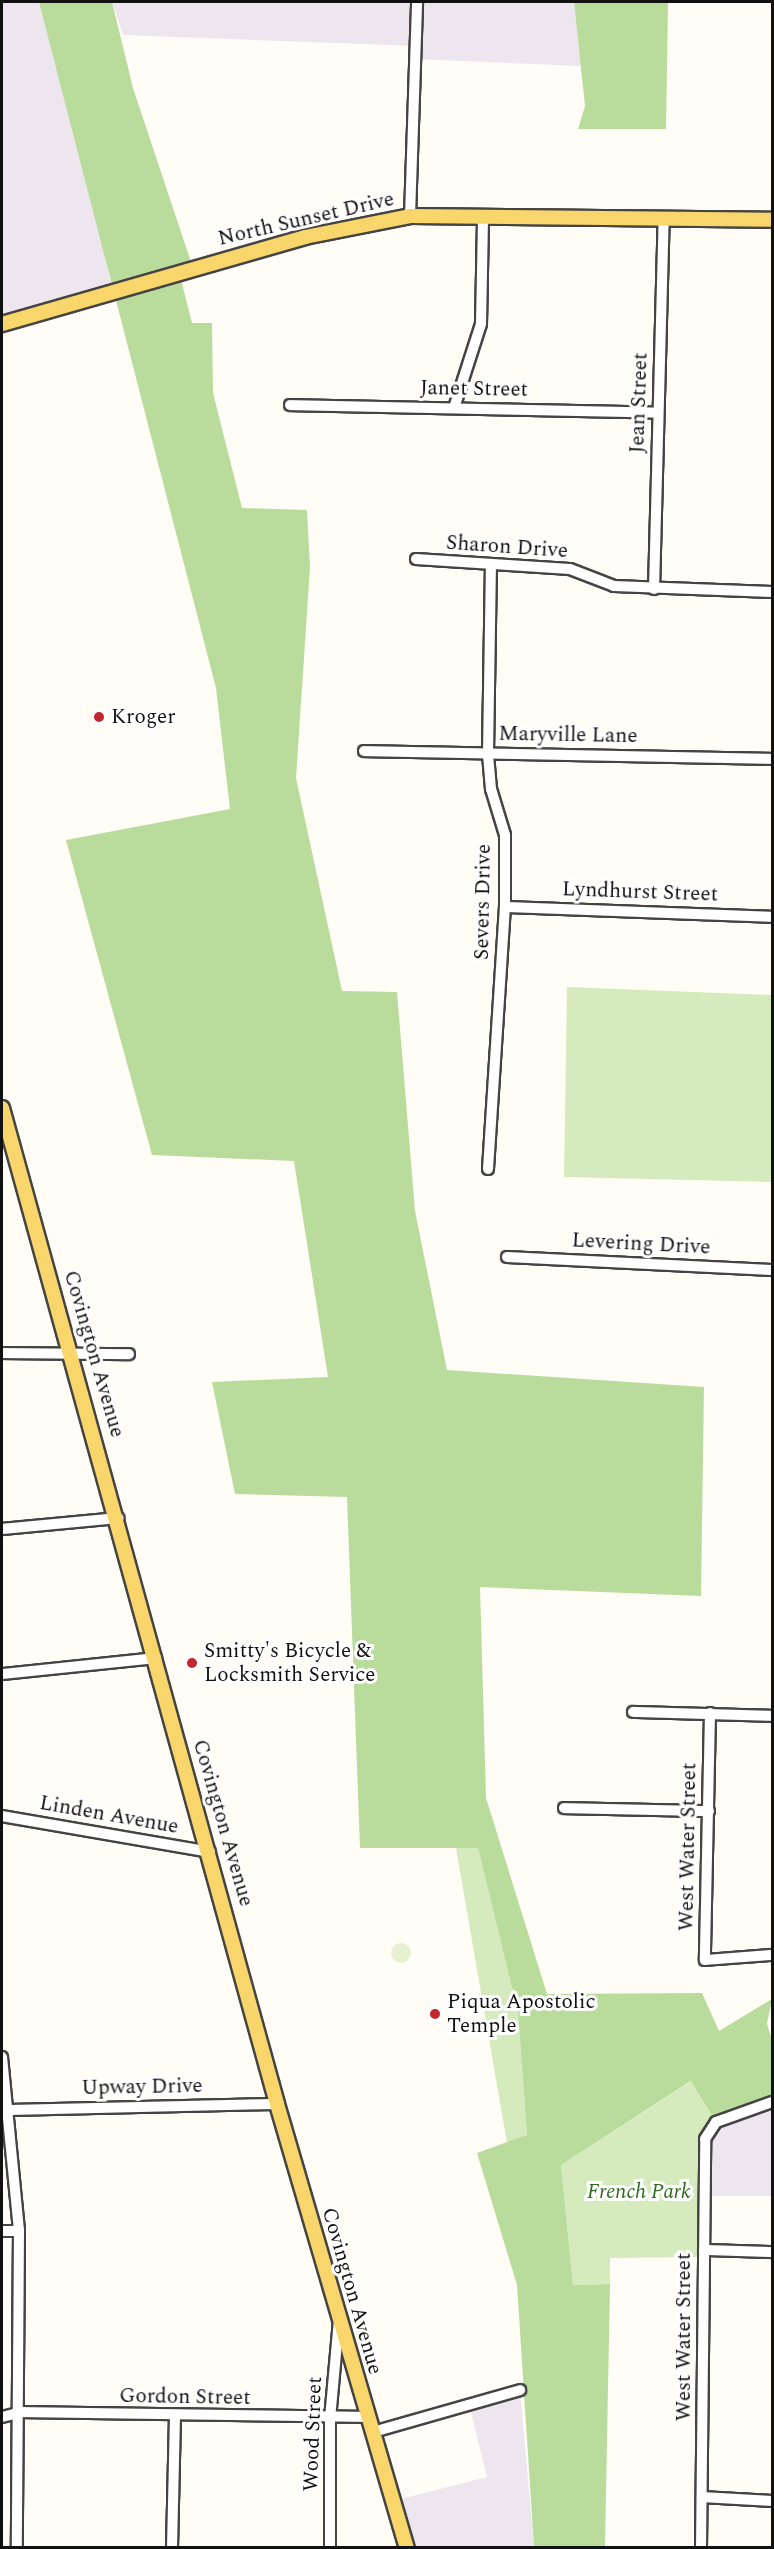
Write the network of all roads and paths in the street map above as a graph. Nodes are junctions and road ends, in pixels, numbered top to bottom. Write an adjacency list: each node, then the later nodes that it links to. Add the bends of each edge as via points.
1 (417, 2): 2 (street)
2 (410, 216): 3 (main road, North Sunset Drive); 6 (main road, North Sunset Drive, via 193,268)
3 (483, 216): 4 (main road, North Sunset Drive); 8 (street, via 481,324)
4 (664, 218): 5 (main road, North Sunset Drive); 9 (street, Jean Street)
5 (772, 220)
6 (2, 324)
7 (290, 405): 8 (street, Janet Street)
8 (454, 408): 9 (street, Janet Street)
9 (658, 413): 12 (street, Jean Street)
10 (416, 559): 11 (street, Sharon Drive)
11 (491, 565): 12 (street, Sharon Drive, via 570,569 614,586); 15 (street, Severs Drive)
12 (654, 589): 13 (street, Sharon Drive)
13 (772, 592)
14 (364, 751): 15 (street, Maryville Lane)
15 (488, 753): 16 (street, Maryville Lane); 17 (street, Severs Drive, via 491,789 505,835)
16 (772, 759)
17 (505, 907): 18 (street, Lyndhurst Street); 20 (street, Severs Drive)
18 (772, 917)
19 (2, 1108): 24 (main road, Covington Avenue)
20 (488, 1169)
21 (507, 1257): 22 (street, Levering Drive)
22 (772, 1270)
23 (2, 1353): 24 (street)
24 (73, 1354): 25 (street); 26 (main road, Covington Avenue)
25 (129, 1354)
26 (118, 1518): 27 (street); 28 (main road, Covington Avenue)
27 (2, 1529)
28 (156, 1658): 29 (street); 36 (main road, Covington Avenue)
29 (2, 1674)
30 (633, 1712): 31 (street)
31 (710, 1713): 32 (street); 34 (street, West Water Street)
32 (772, 1716)
33 (564, 1808): 34 (street)
34 (709, 1811): 37 (street, West Water Street, via 705,1960)
35 (2, 1815): 36 (street, Linden Avenue)
36 (210, 1852): 40 (main road, Covington Avenue)
37 (772, 1955)
38 (2, 2057): 41 (street)
39 (772, 2102): 44 (street, West Water Street, via 729,2115 710,2128 705,2150)
40 (277, 2104): 41 (street, Upway Drive); 46 (main road, Covington Avenue)
41 (9, 2110): 43 (street)
42 (2, 2231): 43 (street)
43 (19, 2231): 48 (street)
44 (704, 2250): 45 (street); 54 (street, West Water Street)
45 (772, 2252)
46 (339, 2321): 51 (main road, Covington Avenue); 52 (street, Wood Street)
47 (519, 2390): 53 (street)
48 (22, 2412): 49 (street, Gordon Street); 50 (street, Gordon Street); 56 (street)
49 (2, 2416)
50 (175, 2416): 52 (street, Gordon Street); 57 (street)
51 (367, 2417): 52 (street, Gordon Street); 53 (main road, Covington Avenue)
52 (330, 2419): 58 (street, Wood Street)
53 (373, 2432): 59 (main road, Covington Avenue)
54 (702, 2497): 55 (street); 60 (street, West Water Street)
55 (772, 2501)
56 (17, 2547)
57 (172, 2547)
58 (330, 2547)
59 (407, 2547)
60 (701, 2547)

